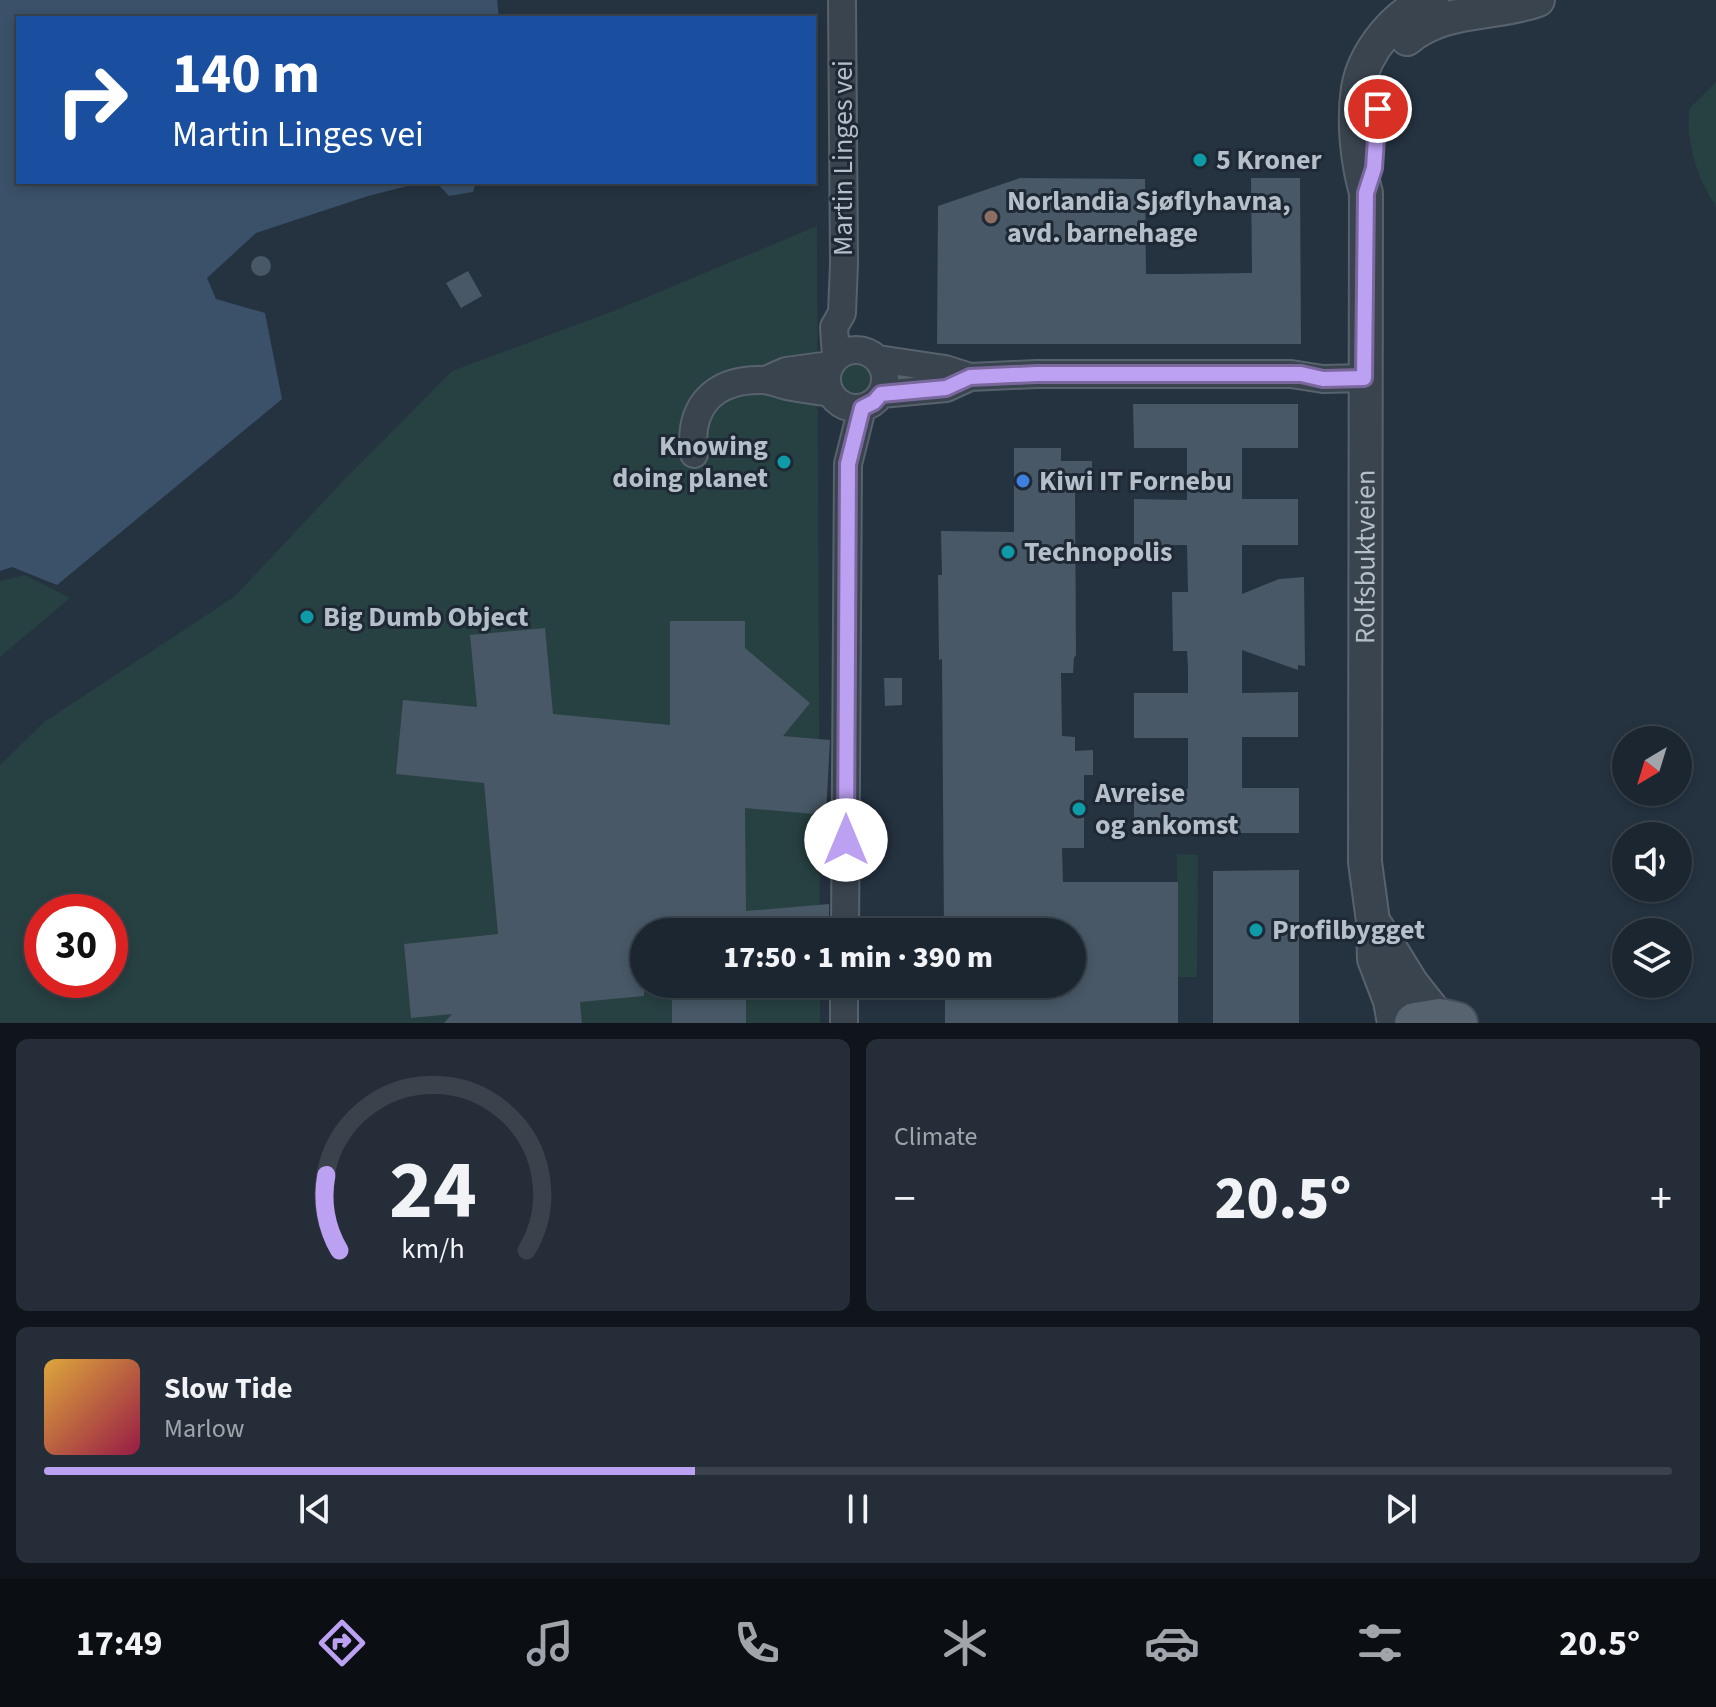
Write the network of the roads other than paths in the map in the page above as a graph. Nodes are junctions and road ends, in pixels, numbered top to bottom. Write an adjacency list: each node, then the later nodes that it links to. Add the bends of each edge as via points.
1 (1432, 0): 4 (street, Rolfsbuktveien, via 1391,28 1363,71 1358,136)
2 (1538, 0): 4 (street, Rolfsbuktveien, via 1435,21 1398,48 1381,85 1374,168)
3 (842, 2): 5 (street, Martin Linges vei, via 842,313 834,327)
4 (1366, 193): 7 (street, Rolfsbuktveien)
5 (851, 358): 6 (street); 8 (street); 9 (street, via 826,380); 9 (street, via 885,375)
6 (970, 377): 7 (street); 9 (street, via 946,388)
7 (1364, 378): 12 (street, Rolfsbuktveien, via 1364,836)
8 (766, 380): 9 (street); 10 (street, via 736,382 708,398 693,424)
9 (853, 400): 11 (street, via 848,464)
10 (694, 454)
11 (845, 918)
12 (1373, 921): 14 (street, Rolfsbuktveien); 16 (street, Rolfsbuktveien, via 1374,959)
13 (844, 998): 15 (street)
14 (1437, 1022)
15 (844, 1023)
16 (1394, 1023)

